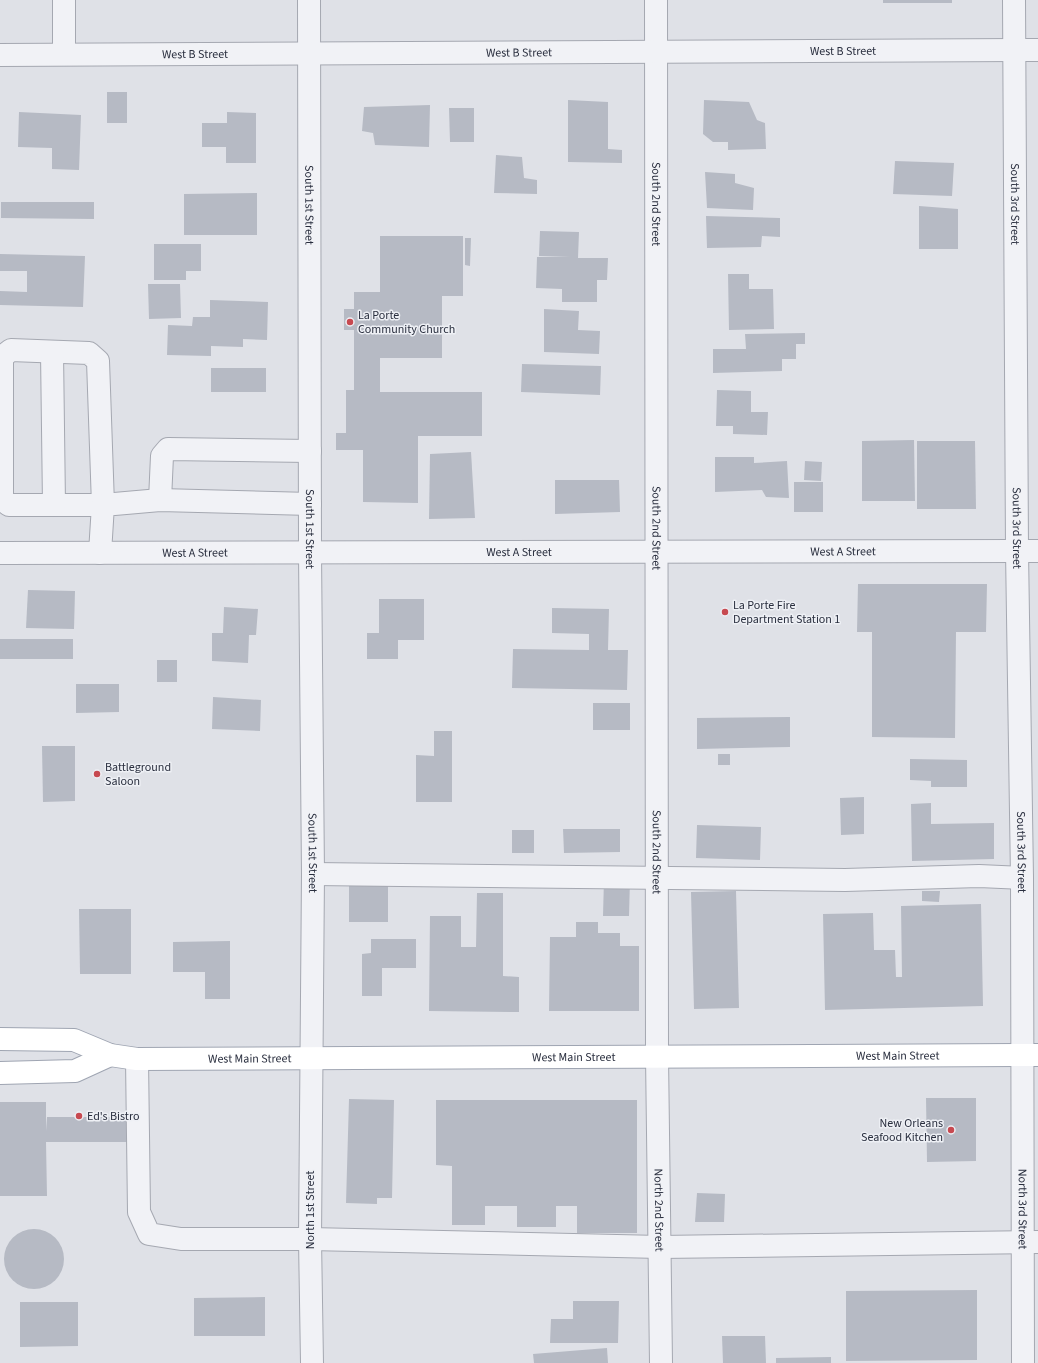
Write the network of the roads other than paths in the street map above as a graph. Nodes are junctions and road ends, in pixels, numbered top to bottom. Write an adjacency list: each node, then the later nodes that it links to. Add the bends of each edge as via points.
1 (64, 0): 9 (street)
2 (309, 0): 8 (street, South 1st Street)
3 (656, 0): 7 (street, South 2nd Street)
4 (1014, 0): 5 (street, South 3rd Street)
5 (1014, 50): 6 (street, West B Street); 7 (street, West B Street); 17 (street, South 3rd Street)
6 (1038, 50)
7 (656, 52): 8 (street, West B Street); 19 (street, South 2nd Street)
8 (309, 53): 9 (street, West B Street); 12 (street, South 1st Street)
9 (64, 54): 10 (street, West B Street)
10 (0, 55)
11 (52, 352): 15 (street); 15 (street, via 10,350 2,357 2,500 9,505); 16 (street, via 89,353 98,361)
12 (310, 451): 13 (street, via 168,449 162,456); 14 (street, South 1st Street)
13 (160, 500): 14 (street); 16 (street)
14 (310, 504): 22 (street, South 1st Street)
15 (54, 505): 16 (street)
16 (103, 505): 21 (street)
17 (1017, 551): 18 (street, West A Street); 19 (street, West A Street); 23 (street, South 3rd Street)
18 (1038, 551)
19 (656, 552): 22 (street, West A Street); 27 (street, South 2nd Street)
20 (0, 553): 21 (street, West A Street)
21 (100, 553): 22 (street, West A Street)
22 (310, 553): 25 (street, South 1st Street)
23 (1029, 764): 24 (street, South 3rd Street)
24 (1029, 829): 26 (street, South 3rd Street)
25 (313, 874): 27 (street); 32 (street, South 1st Street)
26 (1022, 878): 27 (street, via 979,876 845,880); 30 (street, South 3rd Street)
27 (657, 879): 31 (street, South 2nd Street)
28 (0, 1039): 29 (main road, West Main Street, via 74,1040)
29 (110, 1055): 33 (main road, West Main Street); 34 (main road, via 75,1071)
30 (1030, 1055): 31 (main road, West Main Street); 36 (street, North 3rd Street)
31 (657, 1056): 32 (main road, West Main Street); 37 (street, North 2nd Street)
32 (312, 1057): 33 (main road, West Main Street); 35 (street, North 1st Street)
33 (137, 1059): 35 (street, via 139,1212 149,1234 181,1239)
34 (0, 1073)
35 (310, 1239): 37 (street); 38 (street, North 1st Street)
36 (1030, 1242): 37 (street); 40 (street, North 3rd Street)
37 (660, 1247): 39 (street, North 2nd Street)
38 (312, 1363)
39 (661, 1363)
40 (1022, 1363)

